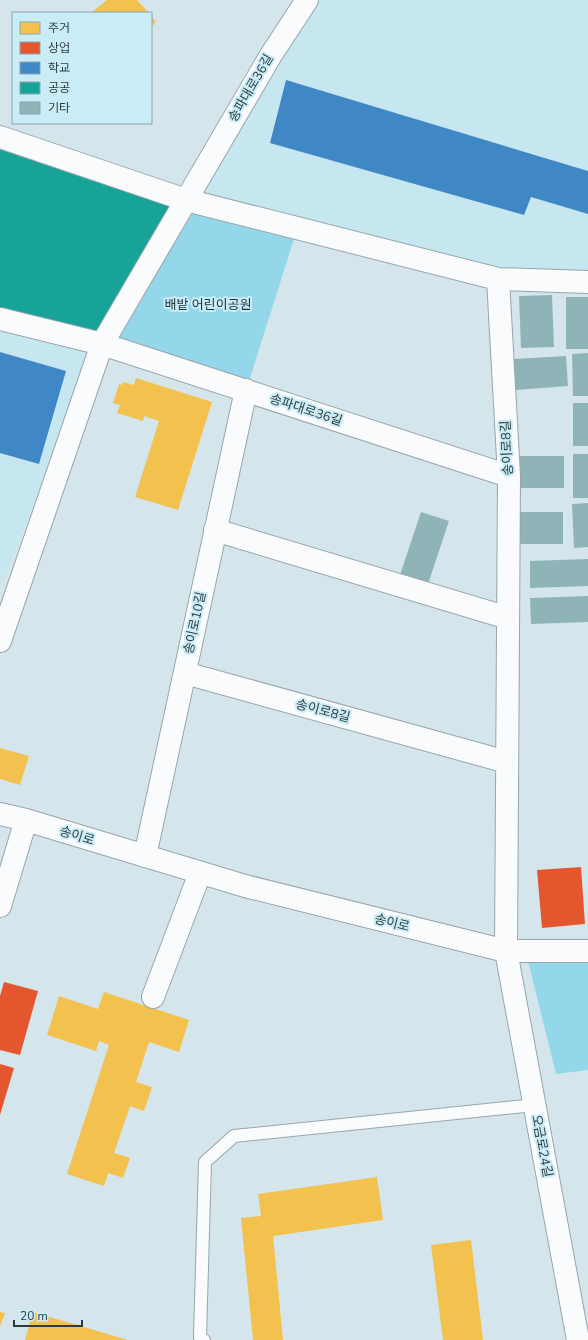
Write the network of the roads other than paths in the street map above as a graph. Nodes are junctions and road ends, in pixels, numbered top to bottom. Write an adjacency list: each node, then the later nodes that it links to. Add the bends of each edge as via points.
1 (307, 0): 3 (street, 송파대로36길, via 270,55)
2 (0, 137): 3 (street)
3 (186, 200): 4 (street); 7 (street, 송파대로36길)
4 (498, 279): 5 (street); 9 (street, 송이로8길)
5 (588, 282)
6 (0, 319): 7 (street, 송파대로36길)
7 (102, 344): 8 (street, 송파대로36길); 12 (street, 송파대로36길)
8 (246, 390): 9 (street, 송파대로36길); 10 (street, 송이로10길)
9 (509, 476): 11 (street, 송이로8길)
10 (215, 530): 11 (street); 13 (street, 송이로10길)
11 (508, 618): 14 (street, 송이로8길)
12 (0, 641)
13 (185, 673): 14 (street, 송이로8길); 17 (street, 송이로10길)
14 (507, 762): 20 (street, 송이로8길)
15 (0, 814): 16 (street, 송이로)
16 (26, 820): 17 (street, 송이로); 19 (street)
17 (145, 856): 18 (street, 송이로)
18 (200, 873): 20 (street, 송이로); 22 (street)
19 (0, 906)
20 (506, 951): 21 (street, 송이로); 23 (street, 오금로24길)
21 (588, 951)
22 (153, 997)
23 (535, 1105): 24 (lane, via 234,1136 205,1162 200,1337); 25 (street, 오금로24길)
24 (204, 1340)
25 (578, 1340)

